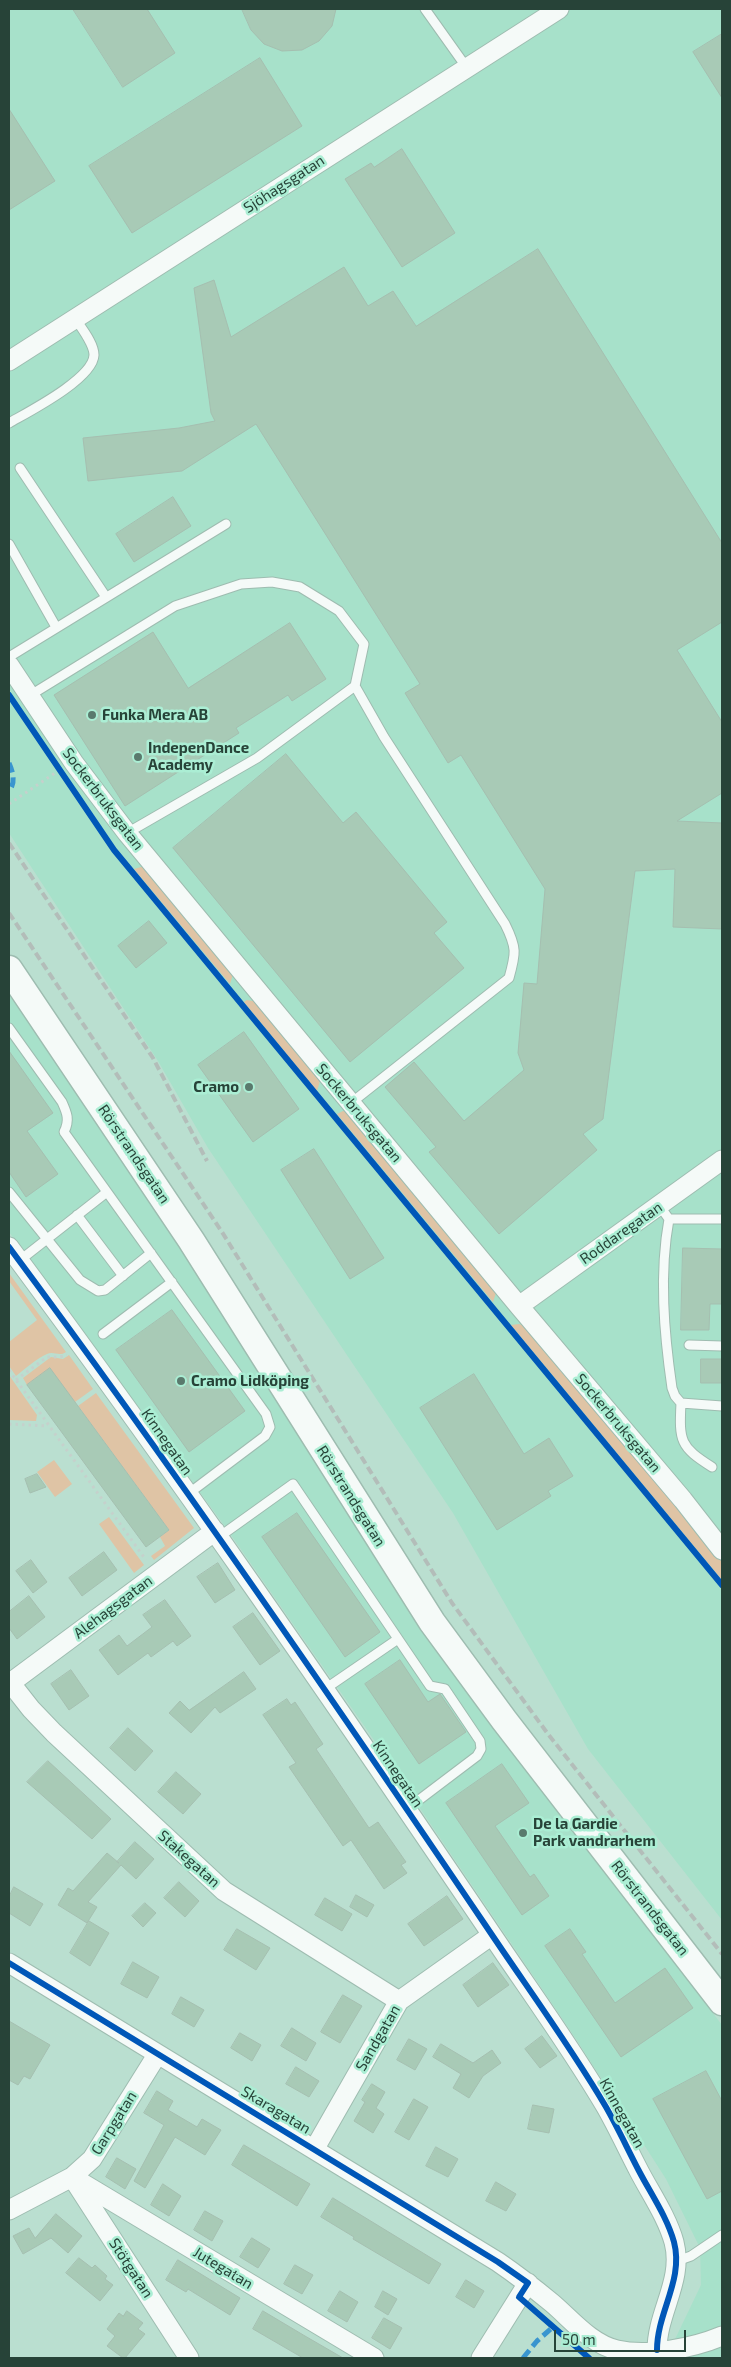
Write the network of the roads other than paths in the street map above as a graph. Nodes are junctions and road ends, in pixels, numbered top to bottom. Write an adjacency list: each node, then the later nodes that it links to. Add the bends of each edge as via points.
1 (425, 9): 3 (lane)
2 (559, 9): 3 (street, Sjöhagsgatan)
3 (467, 68): 4 (street, Sjöhagsgatan)
4 (75, 318): 5 (street, Sjöhagsgatan); 6 (lane, via 91,344 92,364 50,399)
5 (9, 360)
6 (9, 423)
7 (20, 468): 10 (lane)
8 (226, 524): 10 (lane)
9 (9, 544): 11 (lane)
10 (106, 597): 11 (lane)
11 (56, 628): 12 (lane)
12 (9, 657)
13 (9, 665): 15 (street, Sockerbruksgatan)
14 (355, 686): 15 (lane, via 364,644 339,611 300,587 272,582 241,584 174,606); 16 (lane, via 257,758); 19 (lane, via 515,943 509,978)
15 (29, 696): 16 (street, Sockerbruksgatan)
16 (127, 833): 19 (street, Sockerbruksgatan)
17 (9, 969): 48 (main road, Rörstrandsgatan, via 191,1240 432,1622)
18 (9, 1028): 22 (lane, via 62,1102 68,1124 64,1132)
19 (351, 1103): 31 (street, Sockerbruksgatan)
20 (722, 1160): 23 (street, Roddaregatan)
21 (9, 1192): 26 (lane)
22 (107, 1192): 24 (lane); 27 (lane)
23 (664, 1212): 25 (lane); 31 (street, Roddaregatan); 35 (lane, via 666,1334 672,1388)
24 (77, 1215): 26 (lane); 29 (lane)
25 (722, 1219)
26 (47, 1240): 28 (lane); 29 (lane, via 80,1280 98,1291 105,1290)
27 (151, 1253): 29 (lane); 30 (lane)
28 (14, 1254): 38 (street, Kinnegatan)
29 (123, 1276)
30 (172, 1282): 32 (lane); 38 (lane, via 266,1414 270,1427 264,1436)
31 (519, 1306): 40 (street, Sockerbruksgatan, via 677,1492)
32 (103, 1334)
33 (689, 1345): 34 (lane)
34 (722, 1346)
35 (681, 1403): 36 (lane); 37 (lane, via 683,1443 691,1454)
36 (722, 1406)
37 (712, 1467)
38 (188, 1494): 39 (street, Kinnegatan)
39 (217, 1534): 41 (lane, via 293,1484); 42 (street, Alehagsgatan); 43 (street, Kinnegatan)
40 (722, 1550)
41 (398, 1639): 43 (lane); 44 (lane, via 430,1686 445,1689 480,1741 481,1749 477,1756)
42 (9, 1683): 47 (street, Stakegatan, via 54,1733 224,1891)
43 (325, 1689): 44 (street, Kinnegatan)
44 (407, 1809): 45 (street, Kinnegatan)
45 (492, 1935): 47 (street, Sandgatan); 54 (street, Kinnegatan, via 606,2108 671,2231)
46 (9, 1963): 49 (street, Skaragatan)
47 (399, 2001): 50 (street, Sandgatan)
48 (722, 2002)
49 (157, 2055): 50 (street, Skaragatan); 51 (street, Garpgatan, via 92,2159)
50 (315, 2148): 55 (street, Skaragatan)
51 (72, 2177): 52 (street, Garpgatan); 58 (street, Stötgatan); 59 (street, Jutegatan)
52 (9, 2210)
53 (722, 2235): 54 (lane, via 691,2256)
54 (677, 2261): 57 (street, Kinnegatan, via 674,2284)
55 (528, 2283): 57 (street, Skaragatan, via 598,2342 616,2350); 60 (street)
56 (722, 2336): 57 (street, Skaragatan)
57 (647, 2354)
58 (190, 2358)
59 (374, 2358)
60 (481, 2358)

